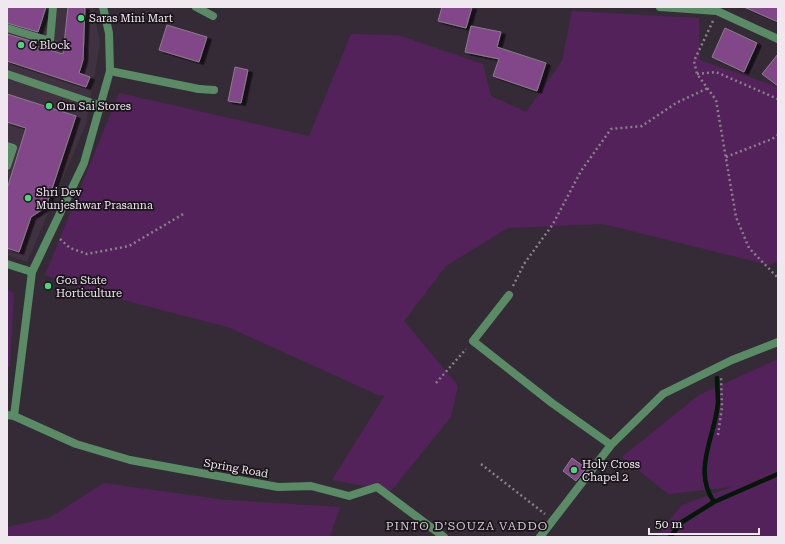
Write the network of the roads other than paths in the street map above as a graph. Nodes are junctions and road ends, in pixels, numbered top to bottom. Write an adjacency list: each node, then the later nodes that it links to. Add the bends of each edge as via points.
1 (53, 7): 7 (street, via 50,41)
2 (103, 7): 9 (street, via 109,33)
3 (196, 7): 6 (street)
4 (660, 7): 5 (street)
5 (718, 9): 8 (street)
6 (213, 16)
7 (7, 28)
8 (778, 39)
9 (110, 71): 11 (street); 12 (street)
10 (7, 74): 12 (street)
11 (214, 90)
12 (101, 106): 16 (street, via 84,163)
13 (7, 146): 14 (street, via 13,148)
14 (7, 166)
15 (7, 264): 16 (street)
16 (32, 272): 19 (street)
17 (509, 296): 20 (street, via 473,341)
18 (778, 342): 20 (street, via 720,366 663,394)
19 (10, 415): 21 (street, Spring Road, via 76,444 130,460 278,487 311,486 349,496 377,488)
20 (611, 445): 22 (street)
21 (444, 537)
22 (540, 537)

